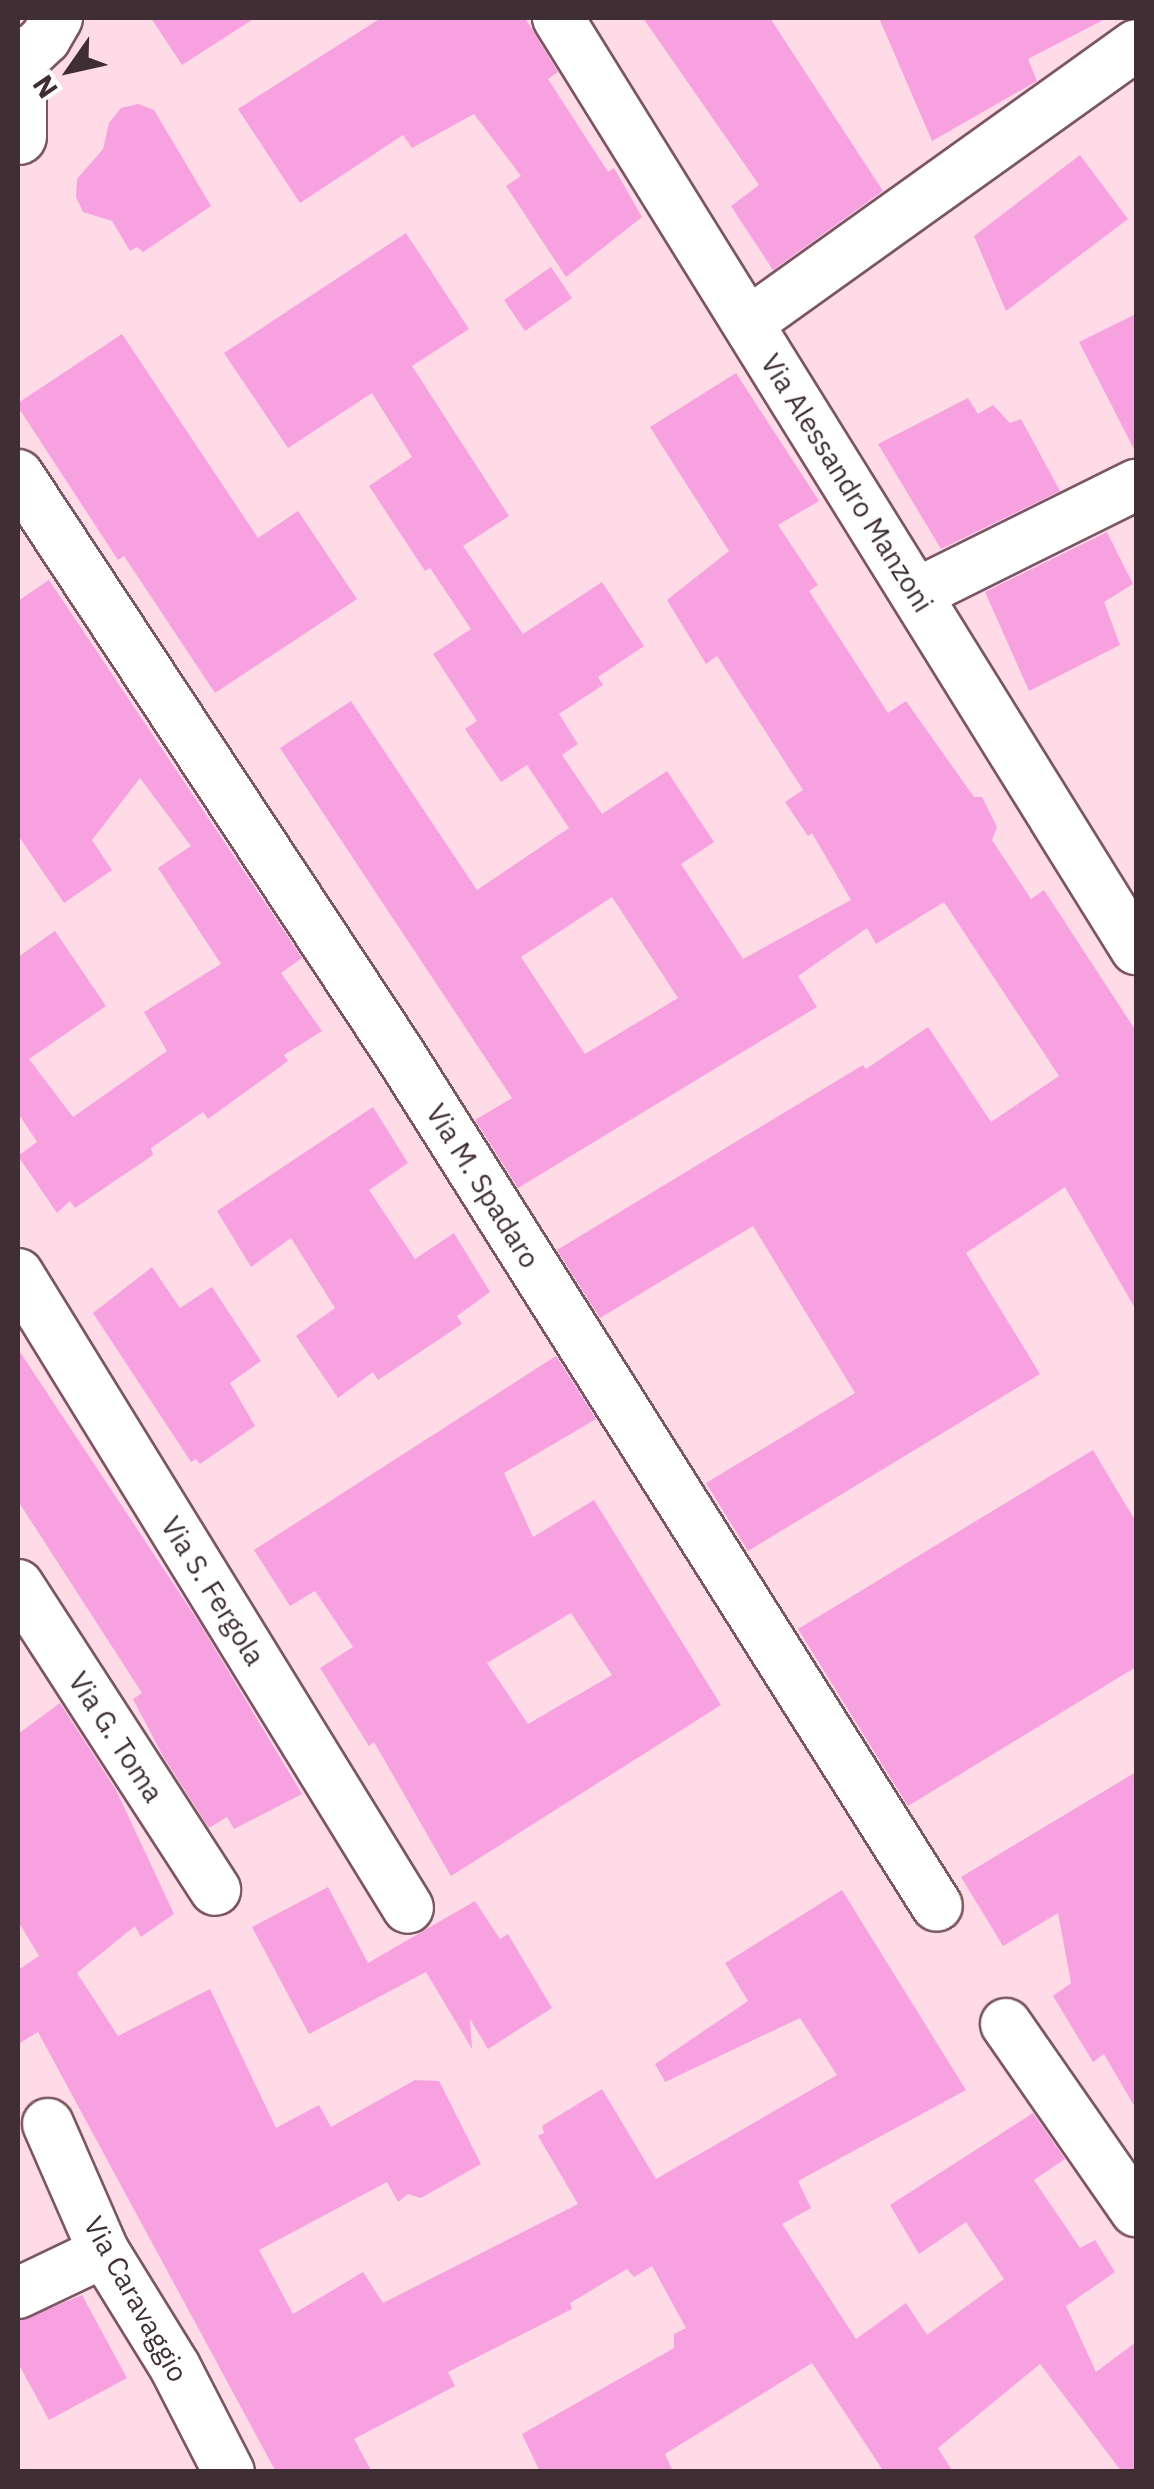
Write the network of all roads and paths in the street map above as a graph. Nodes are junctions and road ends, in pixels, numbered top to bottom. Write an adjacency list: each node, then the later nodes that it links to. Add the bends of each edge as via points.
1 (58, 18): 4 (street, via 45,39)
2 (558, 18): 6 (street, Via Alessandro Manzoni)
3 (1136, 45): 6 (street)
4 (18, 60): 5 (street)
5 (18, 136)
6 (748, 323): 9 (street, Via Alessandro Manzoni)
7 (18, 475): 14 (street, Via M. Spadaro, via 399,1053)
8 (1136, 485): 9 (street)
9 (916, 594): 10 (street, Via Alessandro Manzoni)
10 (1136, 949)
11 (18, 1274): 15 (street, Via S. Fergola)
12 (18, 1585): 13 (street, Via G. Toma)
13 (215, 1890)
14 (938, 1906)
15 (408, 1908)
16 (1006, 2024): 18 (street)
17 (48, 2124): 19 (street, Via Caravaggio)
18 (1136, 2211)
19 (104, 2252): 20 (street); 21 (street, Via Caravaggio)
20 (18, 2293)
21 (229, 2472)

